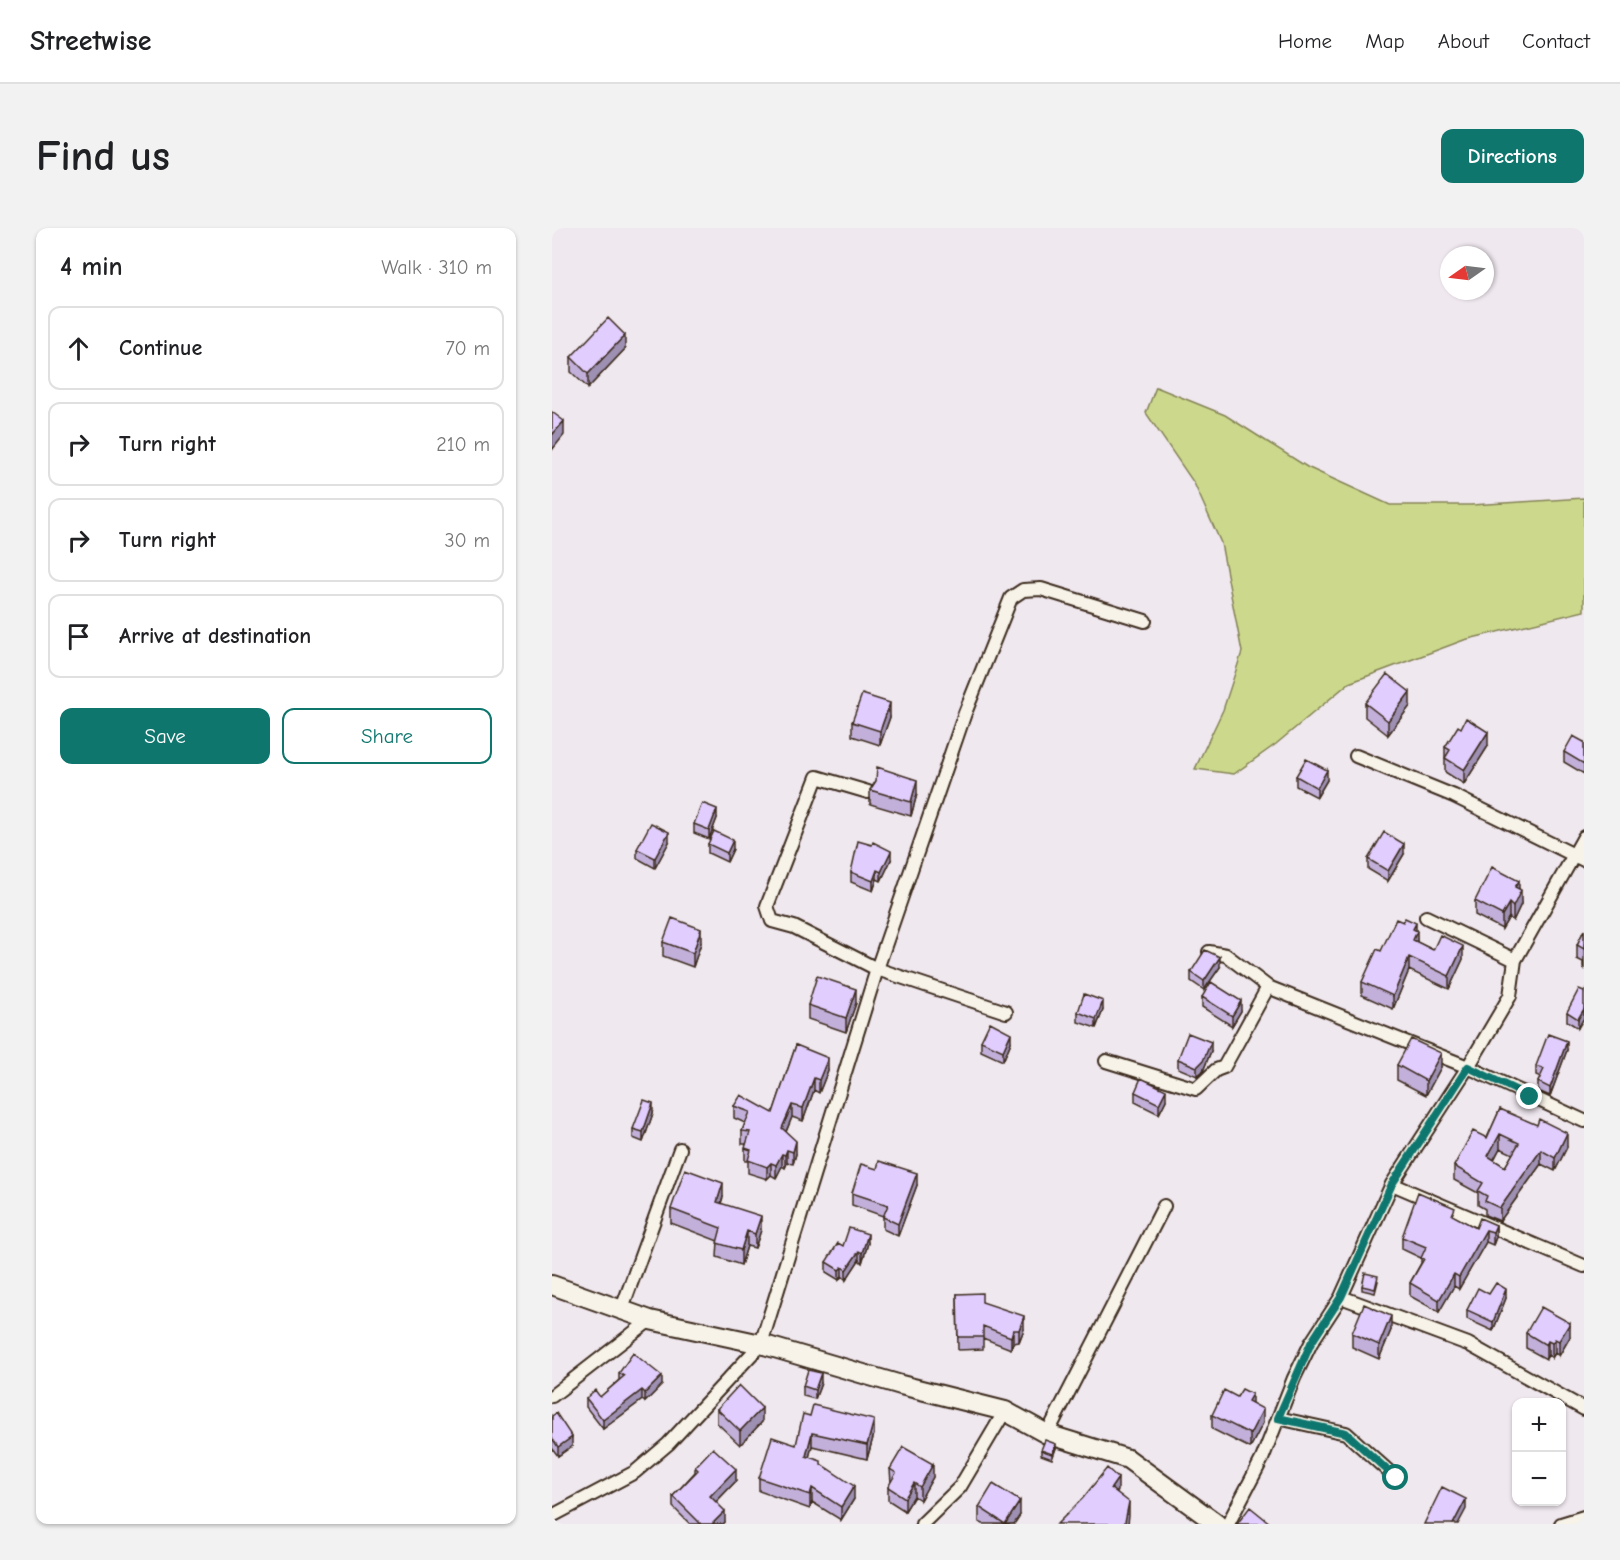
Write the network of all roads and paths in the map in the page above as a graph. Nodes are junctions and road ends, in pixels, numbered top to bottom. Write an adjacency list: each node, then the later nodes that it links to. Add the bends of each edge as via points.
1 (1145, 621): 9 (street, via 1041,589 1023,590 1011,598 965,713)
2 (1356, 756): 5 (street, via 1455,796)
3 (868, 792): 9 (street, via 817,777 767,906 772,921 794,927)
4 (1584, 837): 5 (street)
5 (1579, 858): 8 (street)
6 (1426, 917): 8 (street)
7 (1209, 951): 10 (street, via 1226,955)
8 (1515, 960): 13 (street, via 1510,996)
9 (877, 969): 11 (street); 23 (street)
10 (1268, 987): 12 (street, via 1224,1067 1196,1089); 13 (street)
11 (1006, 1012)
12 (1106, 1061)
13 (1468, 1067): 14 (street); 16 (street)
14 (1584, 1121)
15 (681, 1149): 21 (street)
16 (1392, 1184): 18 (street); 20 (street)
17 (1164, 1206): 28 (street)
18 (1584, 1266)
19 (552, 1285): 21 (street)
20 (1341, 1297): 25 (street, via 1468,1344); 27 (street, via 1311,1343)
21 (621, 1311): 22 (street)
22 (650, 1320): 23 (street); 24 (street)
23 (761, 1344): 26 (street); 30 (street, via 668,1444 635,1472)
24 (552, 1396)
25 (1584, 1409)
26 (1005, 1412): 28 (street); 33 (street, via 960,1487)
27 (1278, 1418): 29 (street, via 1346,1433); 32 (street, via 1262,1459)
28 (1047, 1434): 32 (street, via 1128,1460)
29 (1396, 1478)
30 (552, 1516)
31 (1584, 1517): 34 (street)
32 (1217, 1523)
33 (922, 1524)
34 (1561, 1524)

